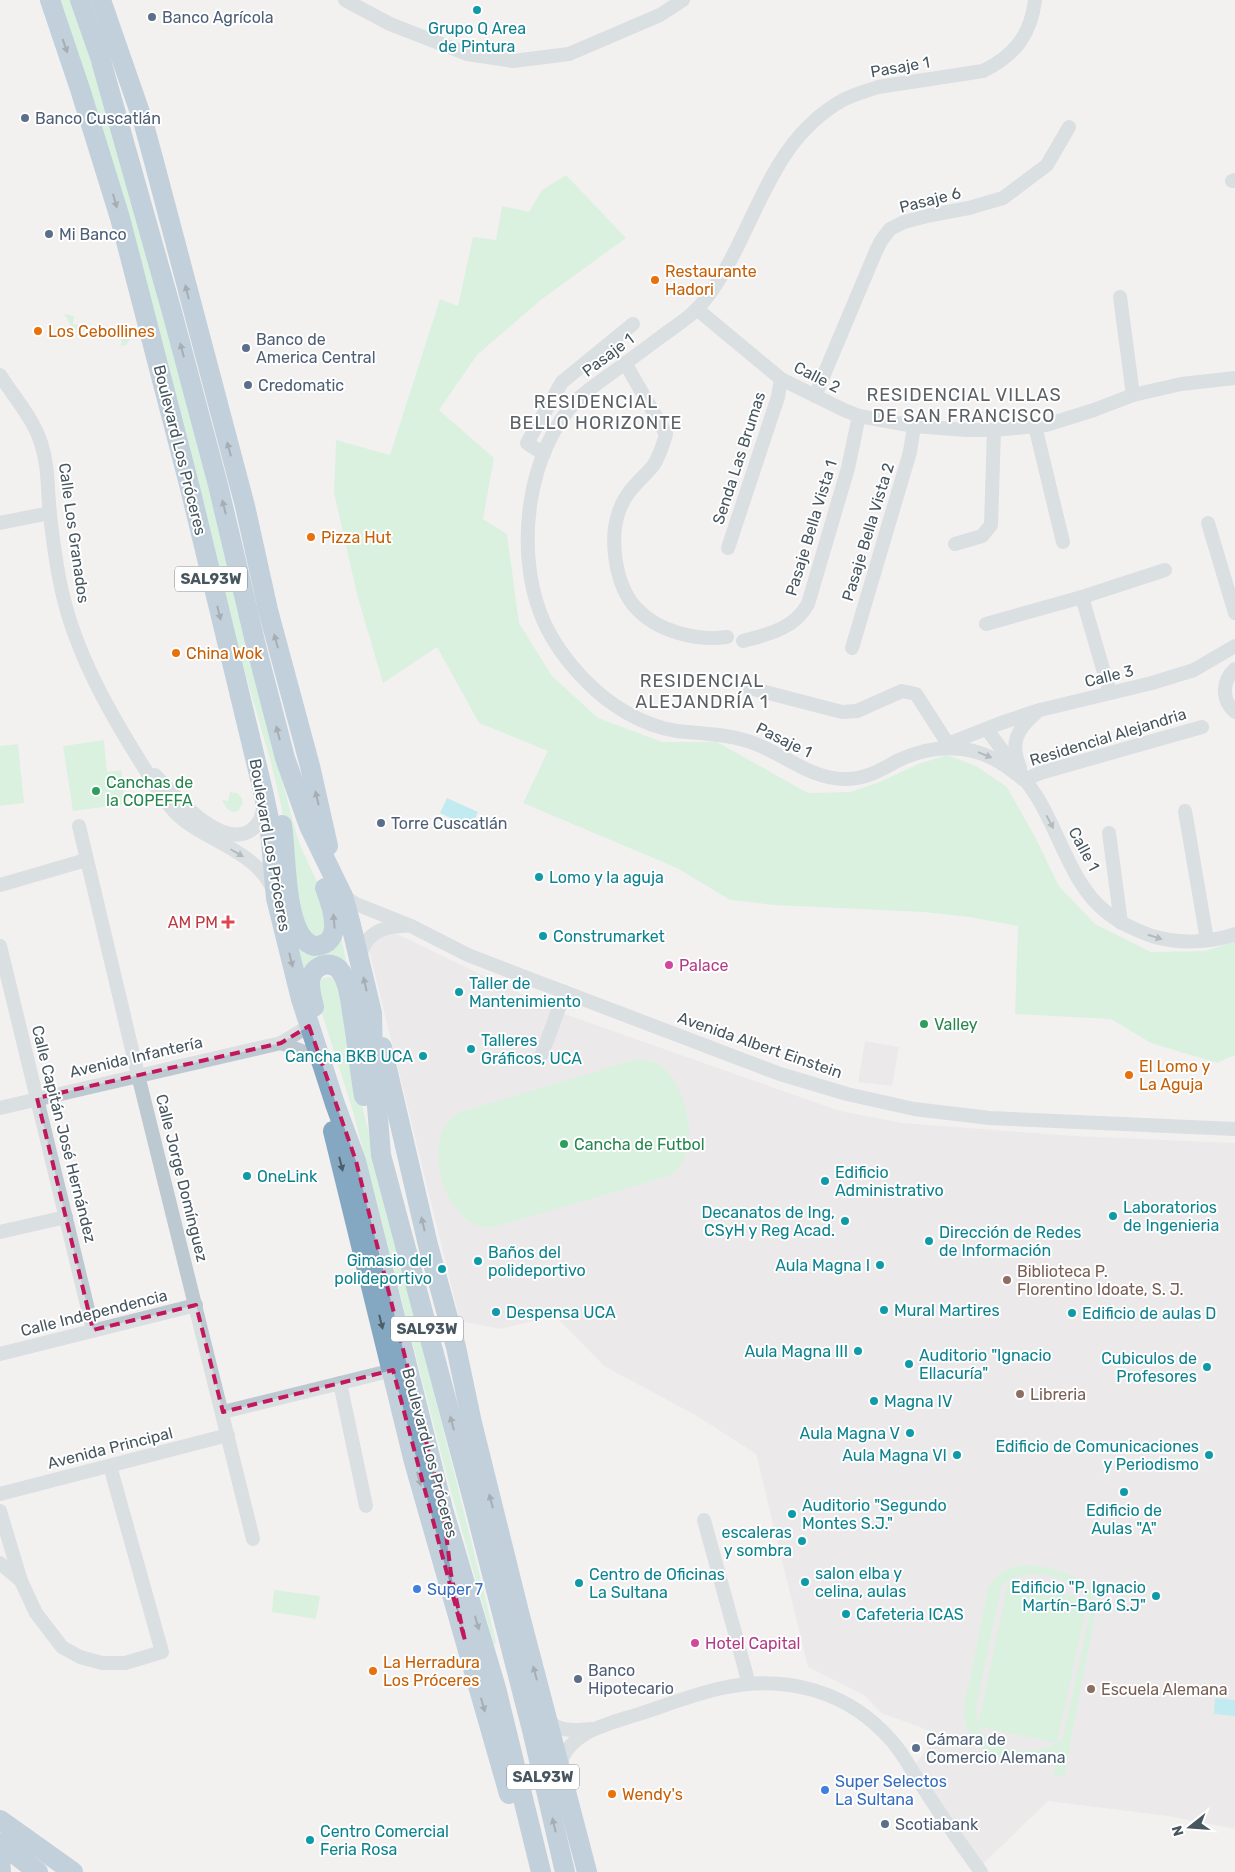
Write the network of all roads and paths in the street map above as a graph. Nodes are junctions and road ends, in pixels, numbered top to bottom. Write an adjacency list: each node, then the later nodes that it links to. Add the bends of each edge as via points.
1 (50, 0): 40 (highway, Boulevard Los Próceres / SAL93W, one-way to 40, via 120,218)
2 (80, 0): 28 (highway, Boulevard Los Próceres / SAL93W, one-way to 2, via 172,312 100,57)
3 (101, 0): 22 (highway, one-way to 3, via 143,121)
4 (346, 0): 5 (street, via 390,24 467,54 512,61 569,54)
5 (684, 0)
6 (1035, 0): 9 (street, Pasaje 1, via 1033,16 1022,40 996,65 983,71 878,87 844,100 816,120 785,152 768,180 737,250)
7 (1069, 127): 16 (street, Pasaje 6, via 1047,165 1003,198 904,222 890,229 878,246)
8 (1120, 297): 15 (street)
9 (698, 310): 11 (street, Pasaje 1); 13 (street, Calle 2)
10 (633, 324): 21 (street, via 562,382 527,443)
11 (625, 363): 21 (street, Pasaje 1, via 579,398 561,421); 34 (street, via 666,434 654,464 625,495 617,516 614,544 620,576 637,608 660,625 681,634 703,638)
12 (1235, 378): 15 (street, Calle 2, via 1181,384)
13 (782, 379): 16 (street, Calle 2); 29 (street, Senda Las Brumas)
14 (2, 383): 23 (street, Calle Los Granados, via 29,418 40,440 47,464)
15 (1133, 395): 19 (street, Calle 2, via 1094,410)
16 (815, 396): 17 (street, Calle 2)
17 (859, 416): 18 (street, Calle 2); 35 (street, Pasaje Bella Vista 1, via 848,468 808,604 795,621 779,631)
18 (914, 426): 20 (street, Calle 2); 37 (street, Pasaje Bella Vista 2, via 910,452)
19 (1035, 426): 20 (street, Calle 2); 26 (street)
20 (994, 430): 27 (street, via 991,525 982,536)
21 (544, 454): 46 (street, Pasaje 1, via 529,514 532,586 541,615 555,642 579,673 604,696 646,723 755,743 812,773 844,779 864,777 924,750)
22 (245, 506): 28 (highway); 56 (highway, one-way to 22, via 268,610)
23 (50, 512): 24 (street); 47 (street, Calle Los Granados, via 64,599 73,630 98,686)
24 (0, 523)
25 (1208, 523): 32 (street)
26 (1063, 542)
27 (955, 544)
28 (233, 546): 48 (highway, Boulevard Los Próceres / SAL93W, one-way to 28)
29 (728, 548)
30 (1165, 570): 31 (street)
31 (1082, 597): 33 (street); 41 (street)
32 (1235, 613)
33 (986, 624)
34 (727, 637)
35 (743, 641)
36 (1235, 646): 41 (street, Calle 3, via 1194,670)
37 (852, 648)
38 (1235, 669): 43 (street, via 1224,688)
39 (746, 687): 46 (street, via 842,712 857,711 902,691 916,694)
40 (239, 690): 48 (highway, one-way to 48, via 280,813 290,906 297,931 310,945 319,946 328,942 334,932 333,915 295,816); 50 (highway, Boulevard Los Próceres / SAL93W)
41 (1110, 693): 42 (street, Calle 3)
42 (1040, 710): 45 (street, Calle 3); 49 (street, via 1026,722 1016,740 1014,754)
43 (1235, 712)
44 (1202, 727): 49 (street, Residencial Alejandria)
45 (987, 729): 46 (street); 49 (street, Calle 1)
46 (944, 746): 49 (street, one-way to 49, via 986,755)
47 (135, 753): 50 (street, Calle Los Granados, via 198,816 222,832 241,835 258,824 263,810); 57 (street, Calle Los Granados, one-way to 57, via 160,793 181,817 256,865)
48 (285, 758): 56 (highway, Boulevard Los Próceres / SAL93W, via 309,826)
49 (1024, 780): 58 (street, Calle 1, one-way to 58, via 1036,796 1081,882 1097,904)
50 (263, 791): 57 (highway, Boulevard Los Próceres / SAL93W)
51 (1185, 811): 61 (street)
52 (79, 826): 54 (street, Calle Jorge Domínguez)
53 (1109, 833): 58 (street)
54 (86, 860): 55 (street); 70 (street, Calle Jorge Domínguez)
55 (0, 885)
56 (343, 896): 59 (street, Avenida Albert Einstein); 63 (highway, Boulevard Los Próceres / SAL93W)
57 (276, 898): 66 (highway, Boulevard Los Próceres / SAL93W, one-way to 66)
58 (1121, 923): 61 (street, Calle 1, one-way to 61, via 1162,939)
59 (411, 926): 63 (street, via 376,932 364,945); 64 (street, Avenida Albert Einstein, via 468,954)
60 (1235, 934): 61 (street, Calle 1)
61 (1207, 940)
62 (0, 946): 71 (street, Calle Capitán José Hernández)
63 (360, 962): 65 (highway, Boulevard Los Próceres / SAL93W, one-way to 63)
64 (565, 992): 68 (street); 73 (street, Avenida Albert Einstein, via 780,1074 914,1109 990,1118)
65 (372, 1013): 74 (highway, Boulevard Los Próceres / SAL93W); 95 (highway, one-way to 65)
66 (310, 1029): 67 (street, Avenida Infantería); 69 (highway); 75 (highway, Boulevard Los Próceres / SAL93W)
67 (281, 1043): 69 (street); 70 (street, Avenida Infantería)
68 (542, 1054)
69 (315, 1056): 81 (highway, one-way to 81)
70 (138, 1075): 71 (street, Avenida Infantería); 78 (street, Calle Jorge Domínguez)
71 (37, 1098): 72 (street, Avenida Infantería); 76 (street, Calle Capitán José Hernández)
72 (0, 1108)
73 (1235, 1129)
74 (381, 1155): 75 (highway, via 365,1100 345,978 333,964 321,966 311,977 312,997 344,1097); 87 (highway, Boulevard Los Próceres / SAL93W, one-way to 74)
75 (356, 1160): 89 (highway, Boulevard Los Próceres / SAL93W)
76 (66, 1217): 77 (street); 79 (street, Calle Capitán José Hernández)
77 (0, 1232)
78 (196, 1305): 79 (street, Calle Independencia); 83 (street, Calle Jorge Domínguez)
79 (93, 1330): 80 (street, Calle Independencia)
80 (0, 1354)
81 (393, 1370): 82 (street); 96 (highway, one-way to 96, via 414,1462)
82 (340, 1383): 83 (street); 88 (street)
83 (223, 1412): 84 (street, Calle Jorge Domínguez)
84 (228, 1435): 85 (street, Avenida Principal); 92 (street, Calle Jorge Domínguez)
85 (110, 1466): 86 (street, Avenida Principal); 94 (street, via 162,1652 124,1663 102,1663 80,1657 62,1647 36,1613)
86 (0, 1494)
87 (474, 1504): 95 (highway); 111 (highway, Boulevard Los Próceres / SAL93W, one-way to 87)
88 (366, 1506)
89 (444, 1509): 96 (highway, via 451,1574); 110 (highway, Boulevard Los Próceres / SAL93W, one-way to 110, via 496,1688)
90 (0, 1511): 94 (street)
91 (704, 1520): 97 (street)
92 (253, 1538)
93 (0, 1563): 94 (street)
94 (21, 1581)
95 (520, 1616): 98 (highway, one-way to 95)
96 (465, 1641): 109 (highway, one-way to 109, via 509,1794)
97 (750, 1684): 99 (street, via 722,1688); 106 (street, via 811,1688 842,1701 868,1718 893,1741)
98 (548, 1720): 99 (street, via 553,1726 566,1730); 100 (highway)
99 (597, 1728): 100 (street, via 566,1749)
100 (560, 1765): 112 (highway)
101 (0, 1820): 105 (highway)
102 (0, 1825): 105 (highway)
103 (0, 1843): 108 (highway)
104 (0, 1860): 107 (highway)
105 (65, 1869)
106 (977, 1871)
107 (0, 1872)
108 (38, 1872)
109 (527, 1872)
110 (541, 1872)
111 (565, 1872)
112 (588, 1872)

